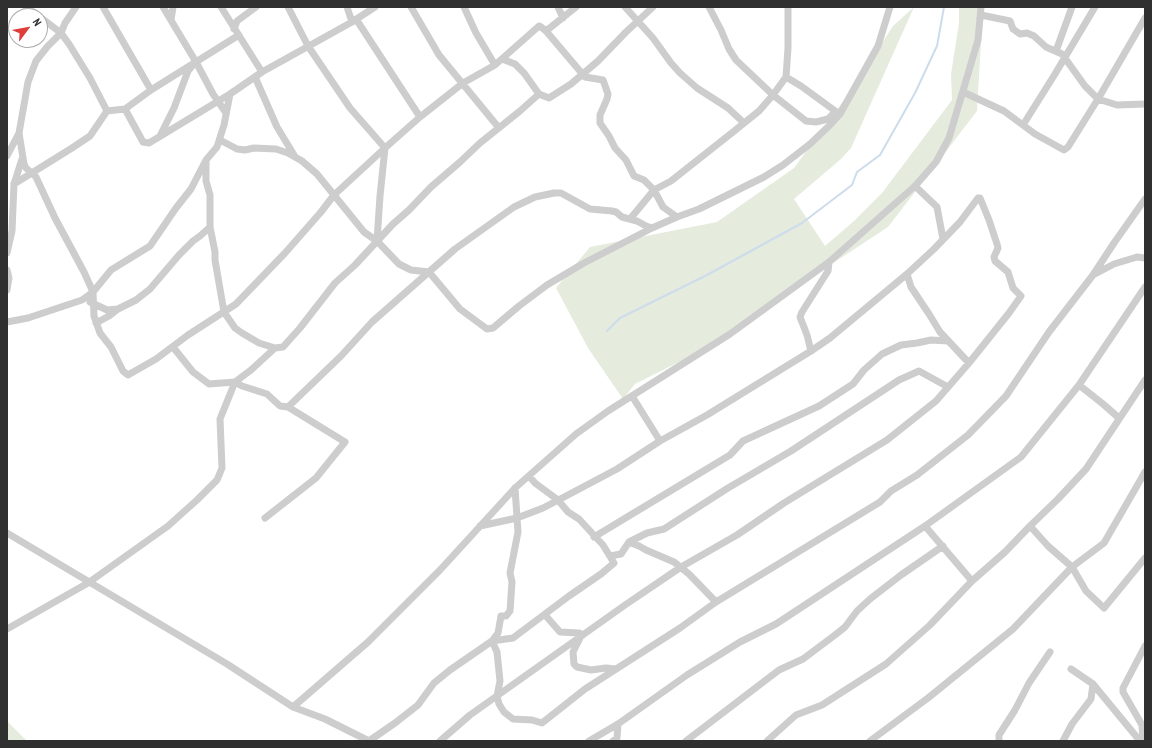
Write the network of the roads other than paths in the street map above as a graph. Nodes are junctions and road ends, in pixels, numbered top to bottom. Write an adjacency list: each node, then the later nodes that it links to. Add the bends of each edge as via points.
1 (76, 7): 31 (street)
2 (103, 7): 44 (street)
3 (163, 7): 25 (street)
4 (173, 7): 25 (street)
5 (221, 7): 29 (street)
6 (256, 7): 29 (street, via 236,21)
7 (288, 7): 33 (street)
8 (348, 7): 26 (street)
9 (375, 7): 26 (street)
10 (411, 7): 43 (street, via 439,55)
11 (464, 7): 38 (street, via 476,33)
12 (558, 7): 23 (street)
13 (576, 7): 23 (street)
14 (625, 7): 27 (street)
15 (653, 7): 27 (street)
16 (709, 7): 48 (street, via 736,60)
17 (788, 7): 42 (street)
18 (890, 7): 55 (street, via 878,46)
19 (981, 7): 22 (street)
20 (1072, 7): 34 (street)
21 (1095, 7): 35 (street)
22 (981, 15): 34 (street, via 1010,21 1013,29 1020,34 1034,36 1046,47); 45 (street, via 978,40)
23 (563, 18): 30 (street)
24 (1145, 18): 49 (street)
25 (171, 20): 37 (street)
26 (354, 21): 33 (street); 56 (street)
27 (638, 21): 40 (street); 57 (street, via 680,73)
28 (48, 22): 31 (street)
29 (234, 28): 32 (street)
30 (546, 31): 36 (street, via 539,26 535,28); 40 (street)
31 (61, 33): 53 (street, via 90,78); 60 (street, via 32,69)
32 (238, 35): 37 (street); 39 (street)
33 (308, 46): 39 (street); 63 (street, via 350,108)
34 (1056, 51): 35 (street)
35 (1066, 57): 49 (street, via 1076,75); 58 (street)
36 (502, 59): 38 (street); 47 (street, via 515,64)
37 (196, 62): 44 (street); 50 (street); 61 (street, via 188,71)
38 (496, 65): 43 (street)
39 (262, 72): 41 (street)
40 (582, 74): 47 (street, via 549,98); 71 (street, via 585,77 603,80 608,94 600,122 634,176 644,180)
41 (255, 77): 46 (street); 65 (street, via 277,128)
42 (786, 77): 48 (street); 55 (street)
43 (463, 82): 56 (street); 59 (street)
44 (150, 90): 52 (street)
45 (963, 92): 58 (street, via 1004,111); 70 (street, via 949,138 936,162)
46 (230, 94): 50 (street); 54 (street)
47 (539, 94): 59 (street)
48 (773, 96): 55 (street, via 806,121 828,119); 57 (street)
49 (1098, 99): 51 (street, via 1117,104); 58 (street, via 1064,150)
50 (217, 101): 54 (street); 61 (street)
51 (1145, 104)
52 (125, 109): 53 (street); 61 (street, via 143,142 149,143)
53 (107, 111): 68 (street, via 90,136)
54 (226, 113): 62 (street)
55 (838, 113): 74 (street, via 810,144 783,165 720,199)
56 (420, 117): 63 (street)
57 (744, 123): 71 (street, via 671,181)
58 (1023, 125)
59 (499, 128): 79 (street, via 431,187)
60 (19, 133): 64 (street); 66 (street)
61 (160, 137)
62 (220, 140): 65 (street, via 237,149 276,149); 67 (street)
63 (385, 148): 72 (street); 79 (street)
64 (7, 156)
65 (295, 156): 72 (street, via 317,174)
66 (23, 158): 68 (street, via 26,168); 69 (street)
67 (206, 160): 76 (street); 89 (street, via 191,189 150,246 111,270)
68 (32, 173): 69 (street); 89 (street)
69 (14, 184): 80 (street, via 12,231)
70 (915, 186): 78 (street, via 937,207); 82 (street)
71 (654, 190): 74 (street, via 664,207); 75 (street)
72 (334, 195): 79 (street, via 364,232); 93 (street, via 285,253 236,304)
73 (1145, 199): 86 (street)
74 (677, 217): 77 (street)
75 (630, 219): 77 (street); 84 (street, via 616,212 590,208 561,193 535,196 472,236)
76 (210, 227): 92 (street, via 179,255 150,289); 93 (street)
77 (652, 228): 84 (street, via 547,285 493,328 487,329 460,310)
78 (943, 239): 85 (street); 100 (street, via 980,198 998,248 995,261 1008,272 1013,288 1021,295)
79 (377, 241): 84 (street, via 399,264 411,270); 98 (street, via 335,283 283,347)
80 (7, 253)
81 (1145, 258): 86 (street, via 1137,256)
82 (829, 262): 99 (street, via 828,271 800,317); 105 (street, via 730,334)
83 (7, 270): 88 (street)
84 (429, 272): 106 (street, via 372,322)
85 (907, 274): 96 (street, via 911,287); 99 (street)
86 (1093, 275): 128 (street, via 1006,396 968,435 917,475 891,491 880,502)
87 (1145, 287): 103 (street)
88 (7, 290)
89 (93, 292): 90 (street); 91 (street)
90 (82, 300): 91 (street); 94 (street, via 28,318)
91 (94, 304): 92 (street, via 107,310); 95 (street)
92 (118, 309): 95 (street)
93 (224, 312): 97 (street); 98 (street, via 235,328 259,343)
94 (7, 322)
95 (96, 323): 97 (street, via 128,375)
96 (948, 341): 100 (street); 119 (street, via 931,340 901,345 882,354 853,384 819,406 743,441 730,455)
97 (173, 347): 102 (street, via 193,372 208,384)
98 (275, 348): 102 (street)
99 (811, 351): 108 (street)
100 (968, 362): 104 (street)
101 (1145, 380): 107 (street)
102 (234, 382): 106 (street, via 267,394 280,406); 127 (street, via 220,419 222,468 217,480 168,526)
103 (1079, 385): 107 (street); 116 (street, via 1024,454)
104 (948, 387): 120 (street, via 921,372 914,372 664,529 647,533); 124 (street, via 936,401 886,440 737,535)
105 (632, 396): 108 (street); 110 (street, via 576,434)
106 (288, 407): 113 (street, via 345,442 316,478)
107 (1119, 418): 117 (street, via 1086,469)
108 (660, 441): 112 (street)
109 (1145, 472): 125 (street, via 1104,543)
110 (529, 476): 111 (street); 112 (street)
111 (515, 488): 114 (street); 115 (street)
112 (558, 500): 114 (street); 119 (street)
113 (266, 518)
114 (517, 518): 115 (street); 132 (street, via 518,532 510,573 510,611 506,616 501,616 498,633)
115 (480, 526): 139 (street, via 368,642)
116 (925, 526): 121 (street); 140 (street, via 776,624 740,642 687,675)
117 (1030, 526): 125 (street); 126 (street)
118 (7, 533): 127 (street)
119 (594, 537): 122 (street)
120 (629, 542): 122 (street, via 621,554); 124 (street)
121 (943, 546): 126 (street); 146 (street, via 870,599 835,635 803,659 779,670)
122 (610, 556): 129 (street, via 614,561 613,565)
123 (1145, 558): 125 (street, via 1104,608 1086,591)
124 (681, 567): 128 (street); 131 (street)
125 (1072, 567): 148 (street, via 1013,629)
126 (972, 581): 147 (street, via 930,625 886,664 822,706 796,715)
127 (88, 583): 130 (street); 139 (street, via 227,664)
128 (716, 602): 135 (street)
129 (545, 614): 131 (street, via 560,632); 132 (street, via 513,638)
130 (7, 629)
131 (582, 635): 135 (street, via 572,652 577,667 591,670); 138 (street)
132 (492, 641): 138 (street, via 497,652 500,681); 142 (street, via 434,683 418,705)
133 (1145, 646): 141 (street, via 1123,688)
134 (1050, 652): 149 (street, via 999,735)
135 (616, 669): 138 (street, via 585,689 542,723 513,719 504,712)
136 (1071, 669): 137 (street)
137 (1093, 684): 150 (street, via 1091,699); 151 (street)
138 (497, 696): 143 (street)
139 (292, 708): 142 (street, via 325,719)
140 (618, 724): 144 (street); 145 (street, via 617,738)
141 (1143, 724): 152 (street)
142 (369, 741)
143 (440, 741)
144 (589, 741)
145 (613, 741)
146 (686, 741)
147 (768, 741)
148 (870, 741)
149 (999, 741)
150 (1063, 741)
151 (1140, 741)
152 (1143, 741)

